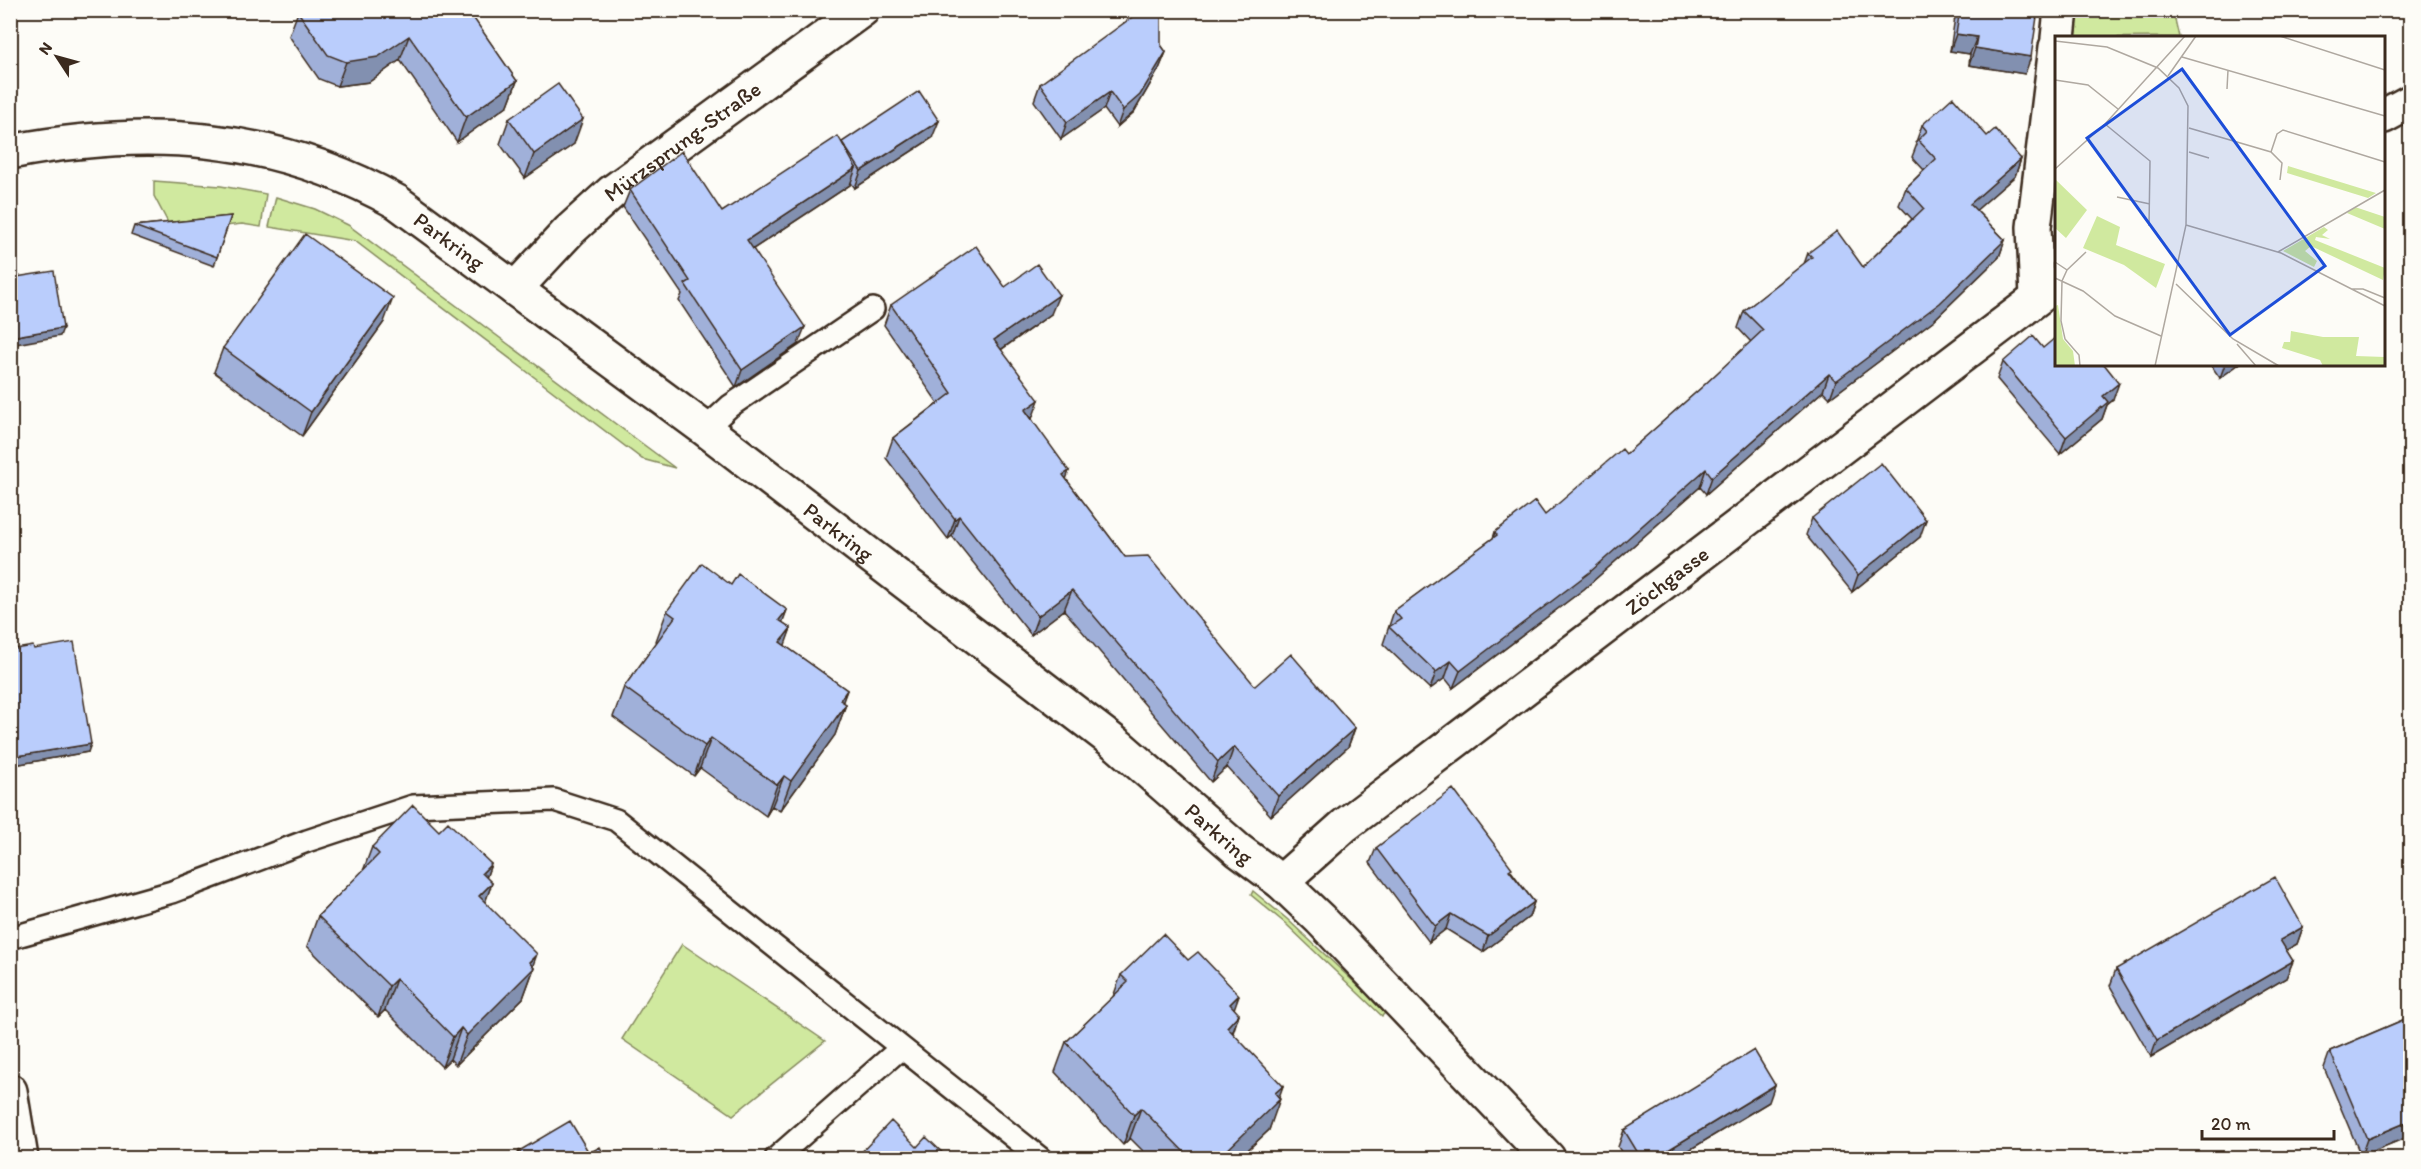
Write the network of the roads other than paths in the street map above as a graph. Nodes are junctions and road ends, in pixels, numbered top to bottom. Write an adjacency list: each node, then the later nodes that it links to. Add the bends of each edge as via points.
1 (862, 10): 8 (street, Mürzsprung-Straße, via 612,192)
2 (2061, 10): 3 (street)
3 (2058, 36)
4 (2055, 55): 9 (street, via 2034,227)
5 (2410, 102): 6 (street)
6 (2385, 115)
7 (10, 152): 8 (street, Parkring, via 132,137 217,141 276,153 363,183 396,202)
8 (515, 289): 11 (street, Parkring)
9 (2047, 290): 12 (street, Zöchgasse, via 1345,825)
10 (873, 309): 11 (lane, via 730,406)
11 (705, 429): 12 (street, Parkring, via 1119,746 1238,850)
12 (1281, 882): 19 (street, Parkring)
13 (10, 938): 14 (lane, via 171,892 413,806 554,800 616,820)
14 (901, 1048): 17 (lane); 18 (lane)
15 (10, 1090): 16 (street)
16 (21, 1158)
17 (776, 1158)
18 (1040, 1158)
19 (1548, 1158)

